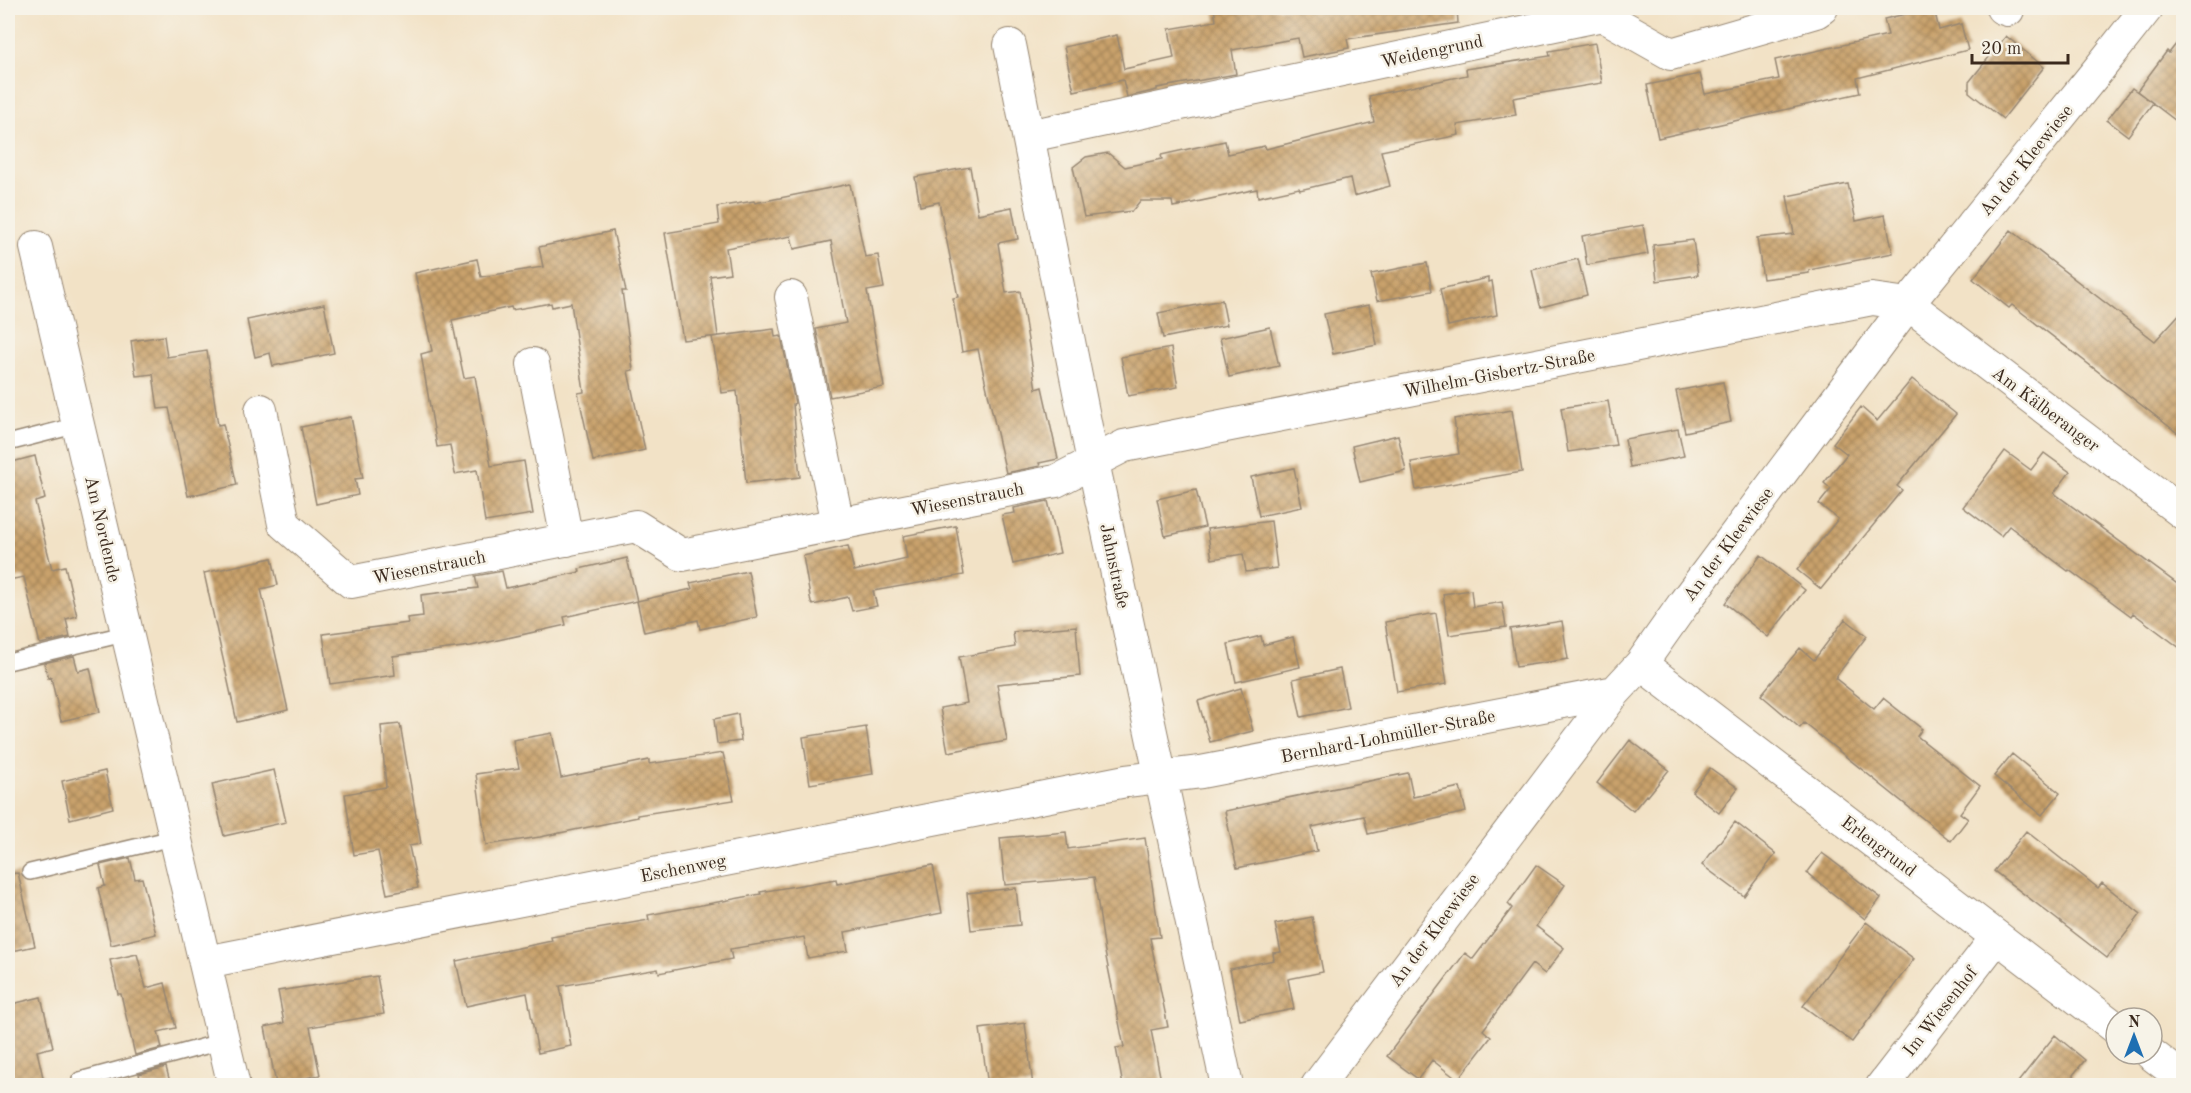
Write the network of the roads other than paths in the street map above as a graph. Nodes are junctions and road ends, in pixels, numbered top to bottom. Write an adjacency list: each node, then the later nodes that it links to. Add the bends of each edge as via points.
1 (1822, 8): 4 (street, Weidengrund, via 1671,54 1602,15)
2 (2147, 8): 7 (street, An der Kleewiese)
3 (1010, 45): 4 (street, Jahnstraße)
4 (1029, 136): 12 (street, Jahnstraße)
5 (36, 247): 10 (street, Am Nordende)
6 (792, 297): 14 (street)
7 (1908, 304): 12 (street, Wilhelm-Gisbertz-Straße, via 1872,299 1124,446); 13 (street, Am Kälberanger); 18 (street, An der Kleewiese)
8 (534, 364): 15 (street)
9 (261, 410): 15 (street, Wiesenstrauch, via 284,524 351,582)
10 (78, 425): 11 (lane); 16 (street, Am Nordende)
11 (8, 443)
12 (1093, 462): 14 (street, Wiesenstrauch, via 1056,481); 20 (street, Jahnstraße)
13 (2184, 514)
14 (838, 524): 15 (street, Wiesenstrauch, via 682,555 636,526)
15 (567, 540)
16 (128, 633): 17 (lane); 21 (street, Am Nordende)
17 (8, 662)
18 (1641, 664): 19 (street, An der Kleewiese); 23 (street, Erlengrund)
19 (1615, 692): 20 (street, Bernhard-Lohmüller-Straße); 32 (street, An der Kleewiese)
20 (1160, 777): 24 (street, Eschenweg); 31 (street, Jahnstraße)
21 (177, 837): 22 (lane); 24 (street, Am Nordende)
22 (30, 872)
23 (1997, 937): 25 (street, Erlengrund); 33 (street, Im Wiesenhof)
24 (206, 962): 26 (street, Am Nordende)
25 (2104, 1019)
26 (224, 1041): 29 (lane); 30 (street, Am Nordende)
27 (2164, 1064): 28 (street)
28 (2184, 1079)
29 (80, 1080)
30 (234, 1086)
31 (1227, 1086)
32 (1317, 1086)
33 (1882, 1086)

